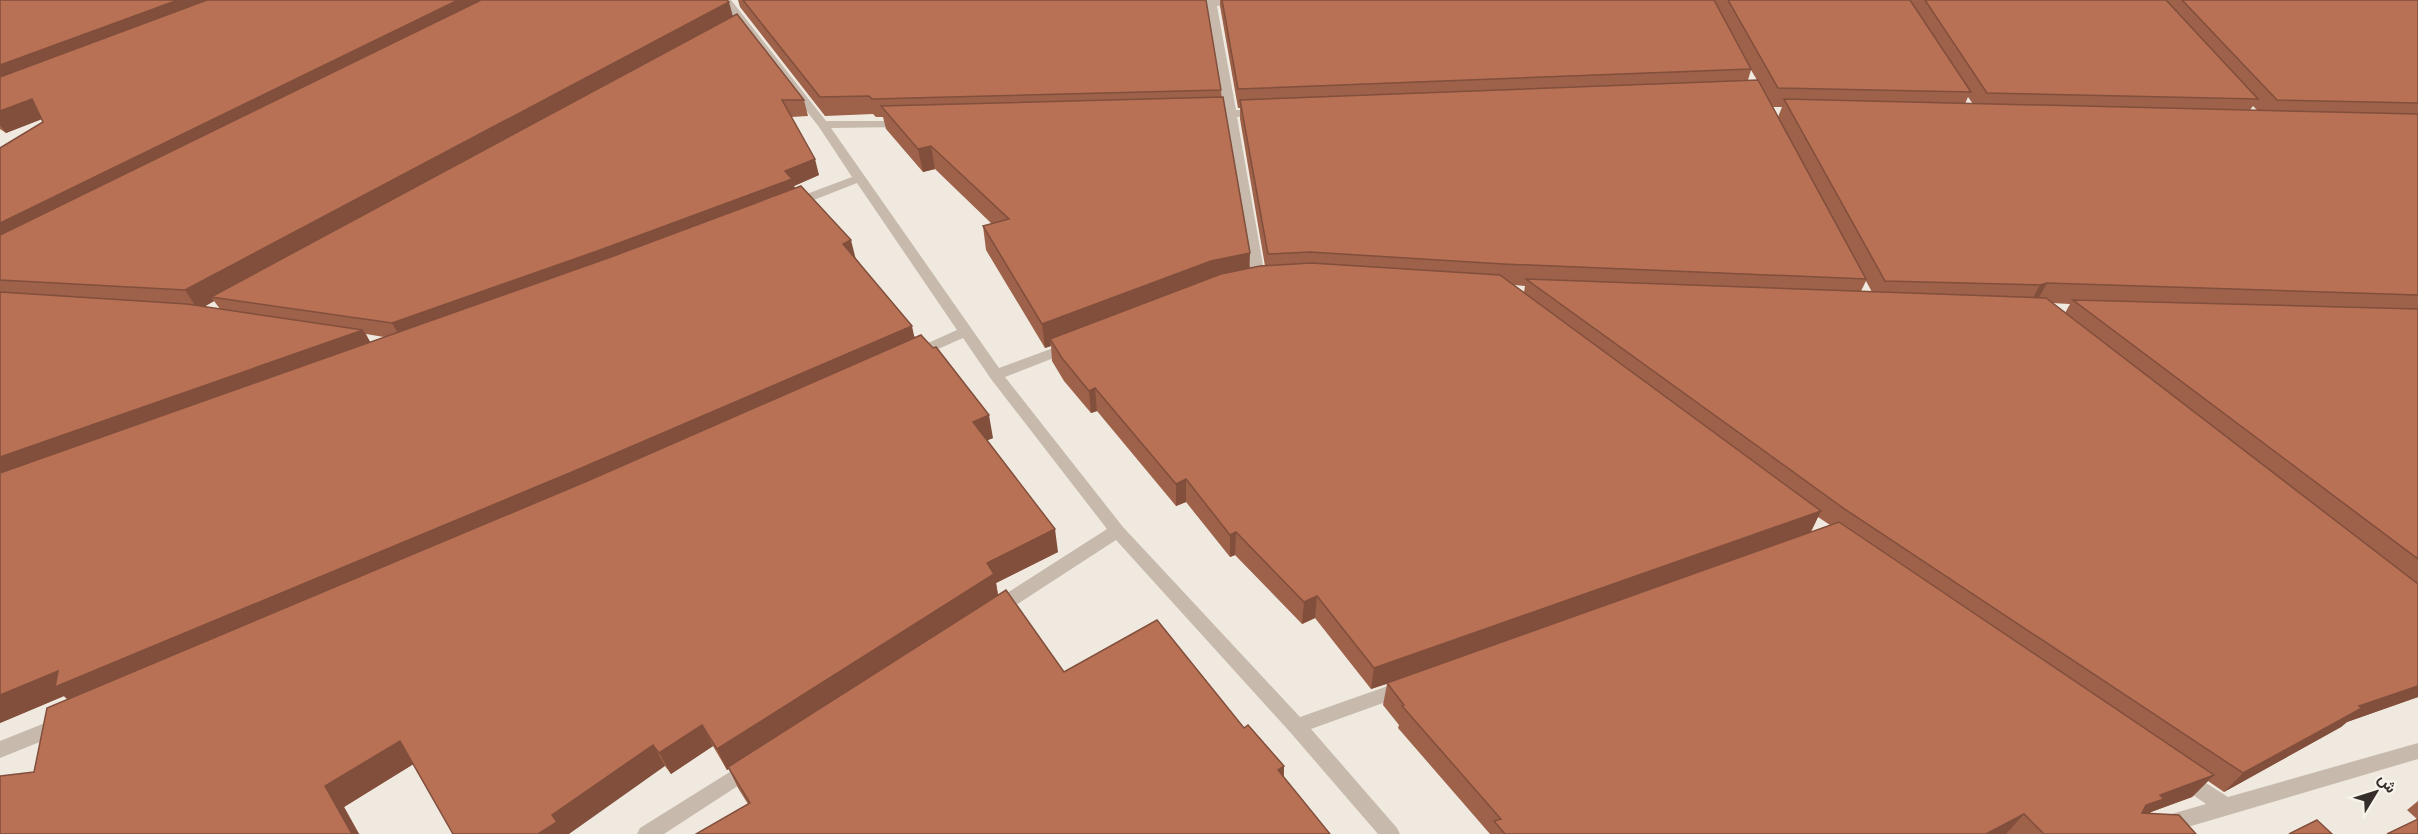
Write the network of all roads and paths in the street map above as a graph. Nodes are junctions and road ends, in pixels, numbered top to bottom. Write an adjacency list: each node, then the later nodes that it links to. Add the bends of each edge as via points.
1 (1211, 1): 3 (street); 4 (street); 6 (street)
2 (732, 2): 9 (street, via 738,25)
3 (1247, 2)
4 (1176, 3)
5 (1268, 112): 6 (street)
6 (1232, 114): 7 (street); 12 (street)
7 (1197, 115)
8 (916, 122): 9 (street)
9 (823, 125): 10 (street)
10 (860, 178): 11 (street); 13 (street)
11 (774, 211)
12 (1259, 282)
13 (965, 332): 15 (street); 16 (street)
14 (1084, 341): 16 (street)
15 (900, 360)
16 (996, 375): 17 (street)
17 (1117, 531): 18 (street); 21 (street)
18 (977, 621)
19 (1419, 683): 21 (street)
20 (74, 719): 22 (street)
21 (1297, 726): 28 (street)
22 (0, 750)
23 (2418, 751): 26 (street)
24 (767, 757): 27 (street)
25 (2165, 766): 26 (street)
26 (2225, 806): 29 (street)
27 (646, 834)
28 (1390, 834)
29 (2133, 834)

